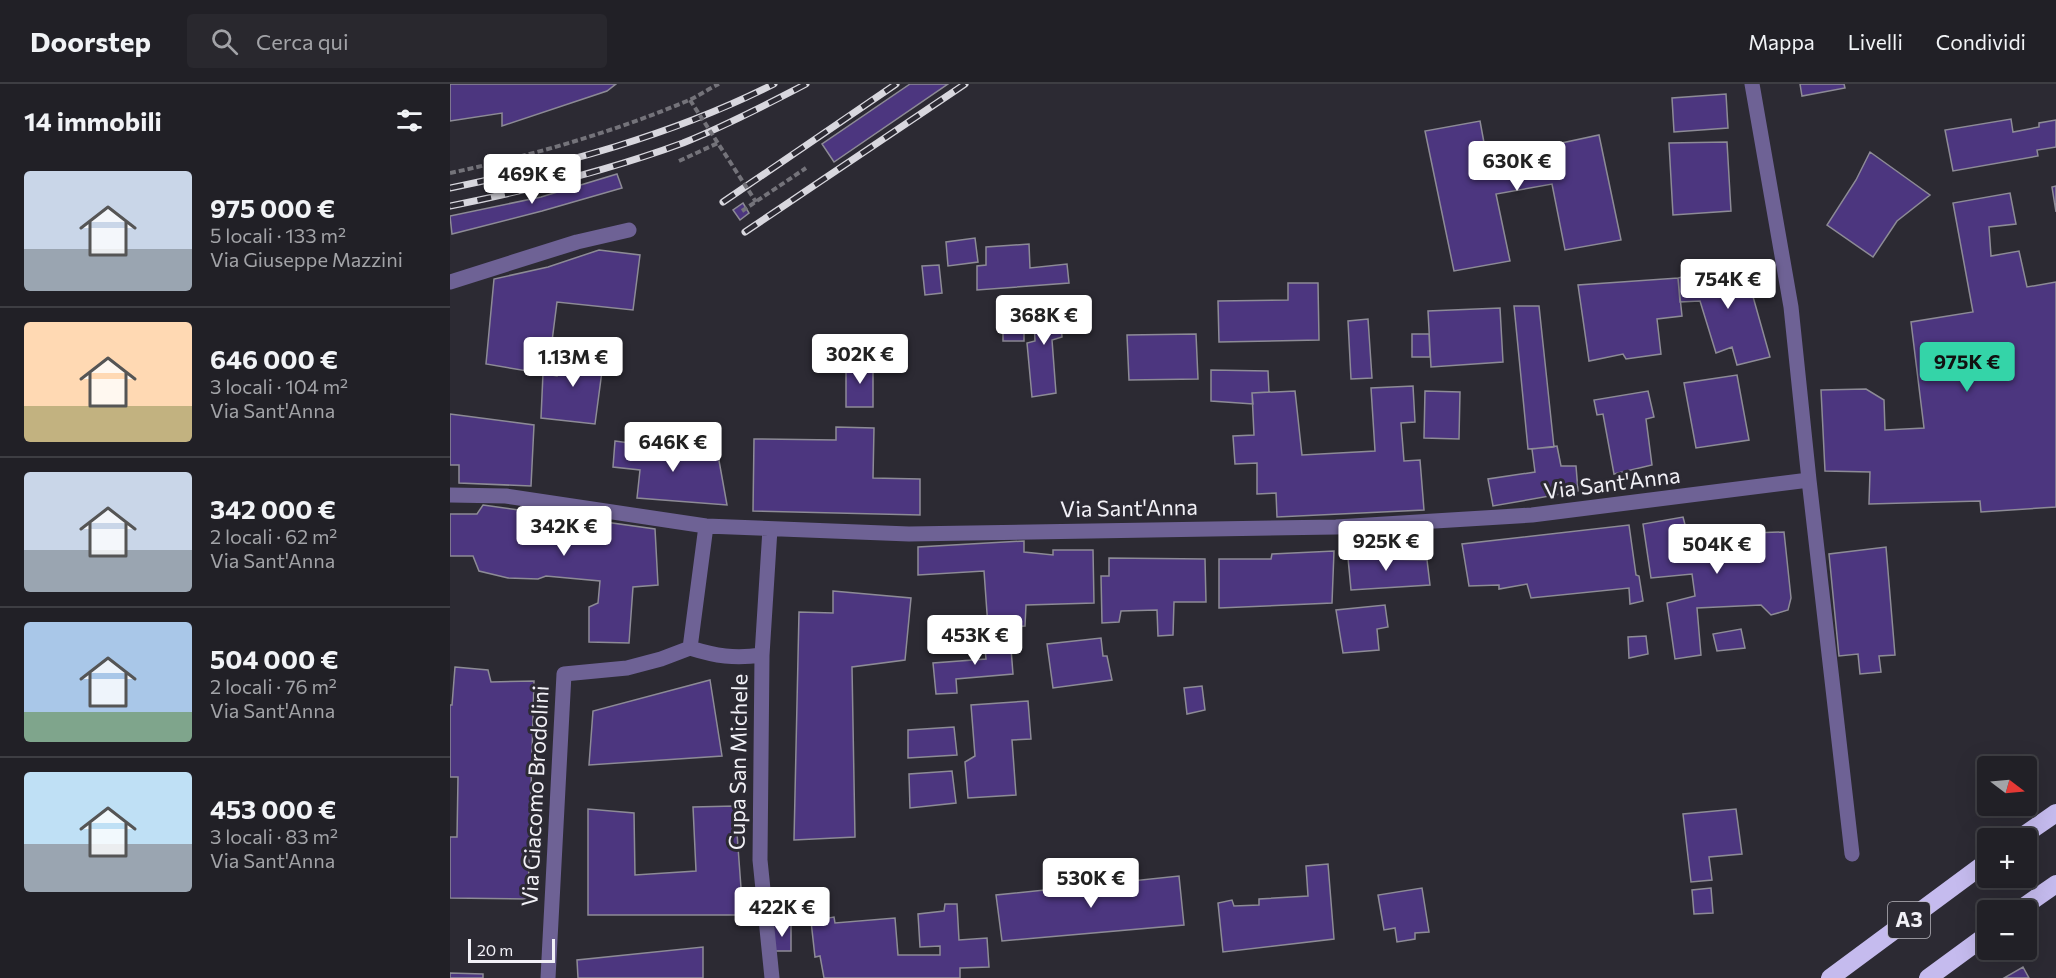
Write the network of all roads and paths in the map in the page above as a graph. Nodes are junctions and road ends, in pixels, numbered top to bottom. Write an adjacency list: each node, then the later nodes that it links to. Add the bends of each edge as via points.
1 (719, 84): 3 (path, bridge)
2 (1752, 84): 12 (street, via 1791,307)
3 (690, 100): 4 (path, bridge); 7 (path, via 536,152)
4 (718, 143): 5 (path, bridge); 8 (path, bridge)
5 (679, 161)
6 (806, 168): 8 (path, bridge)
7 (450, 172)
8 (756, 202): 9 (path)
9 (742, 211)
10 (629, 230): 11 (street)
11 (450, 282)
12 (1809, 480): 15 (street, Via Sant'Anna, via 1532,515 1336,527 909,534); 20 (street)
13 (450, 495): 14 (street, Via Sant'Anna, via 506,496)
14 (706, 526): 15 (street, Via Sant'Anna); 16 (street)
15 (770, 529): 17 (street, Cupa San Michele)
16 (690, 648): 17 (street, via 740,658); 25 (street, Via Giacomo Brodolini, via 627,668 564,674)
17 (762, 655): 26 (street, Cupa San Michele, via 760,860)
18 (2056, 813): 19 (highway)
19 (2034, 828)
20 (1852, 854)
21 (1977, 869): 27 (highway, A3)
22 (2056, 884): 23 (highway)
23 (2033, 900)
24 (1977, 942): 28 (highway, A3)
25 (548, 978)
26 (772, 978)
27 (1830, 978)
28 (1928, 978)

